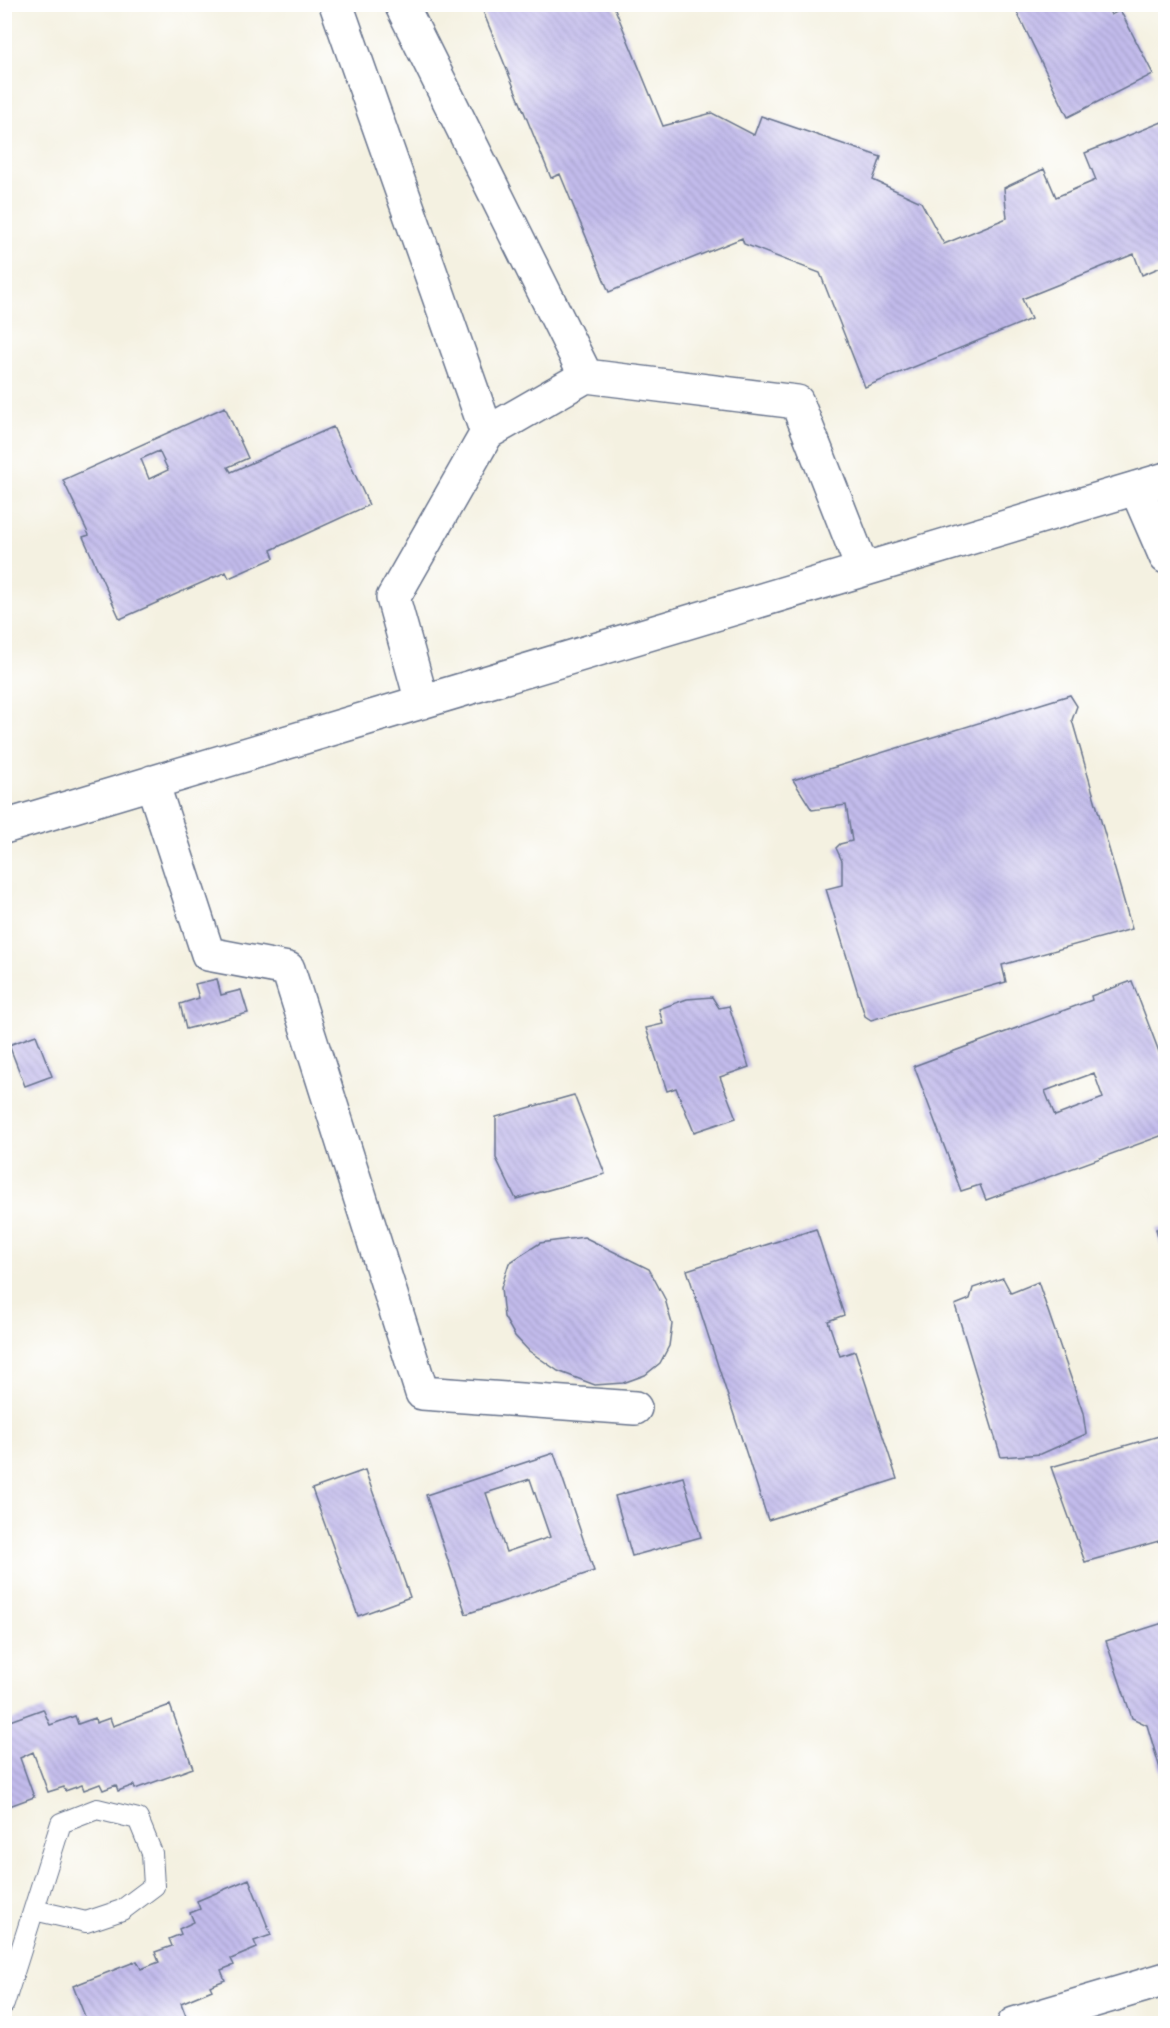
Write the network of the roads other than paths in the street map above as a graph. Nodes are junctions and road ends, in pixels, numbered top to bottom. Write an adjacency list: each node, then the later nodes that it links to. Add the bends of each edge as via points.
1 (336, 4): 4 (street)
2 (401, 4): 3 (street)
3 (586, 376): 4 (street); 7 (street, via 797,402)
4 (487, 433): 8 (street, via 393,598)
5 (1150, 483): 6 (street); 7 (street)
6 (1166, 557)
7 (863, 570): 8 (street)
8 (422, 702): 9 (street)
9 (152, 782): 10 (street); 11 (street, via 208,954 288,969 422,1394)
10 (4, 827)
11 (635, 1408)
12 (34, 1910): 12 (lane, via 86,1922 122,1910 154,1886 152,1853 138,1819 97,1809 61,1823); 14 (lane)
13 (1166, 1979): 15 (street)
14 (4, 2004)
15 (1014, 2024)

